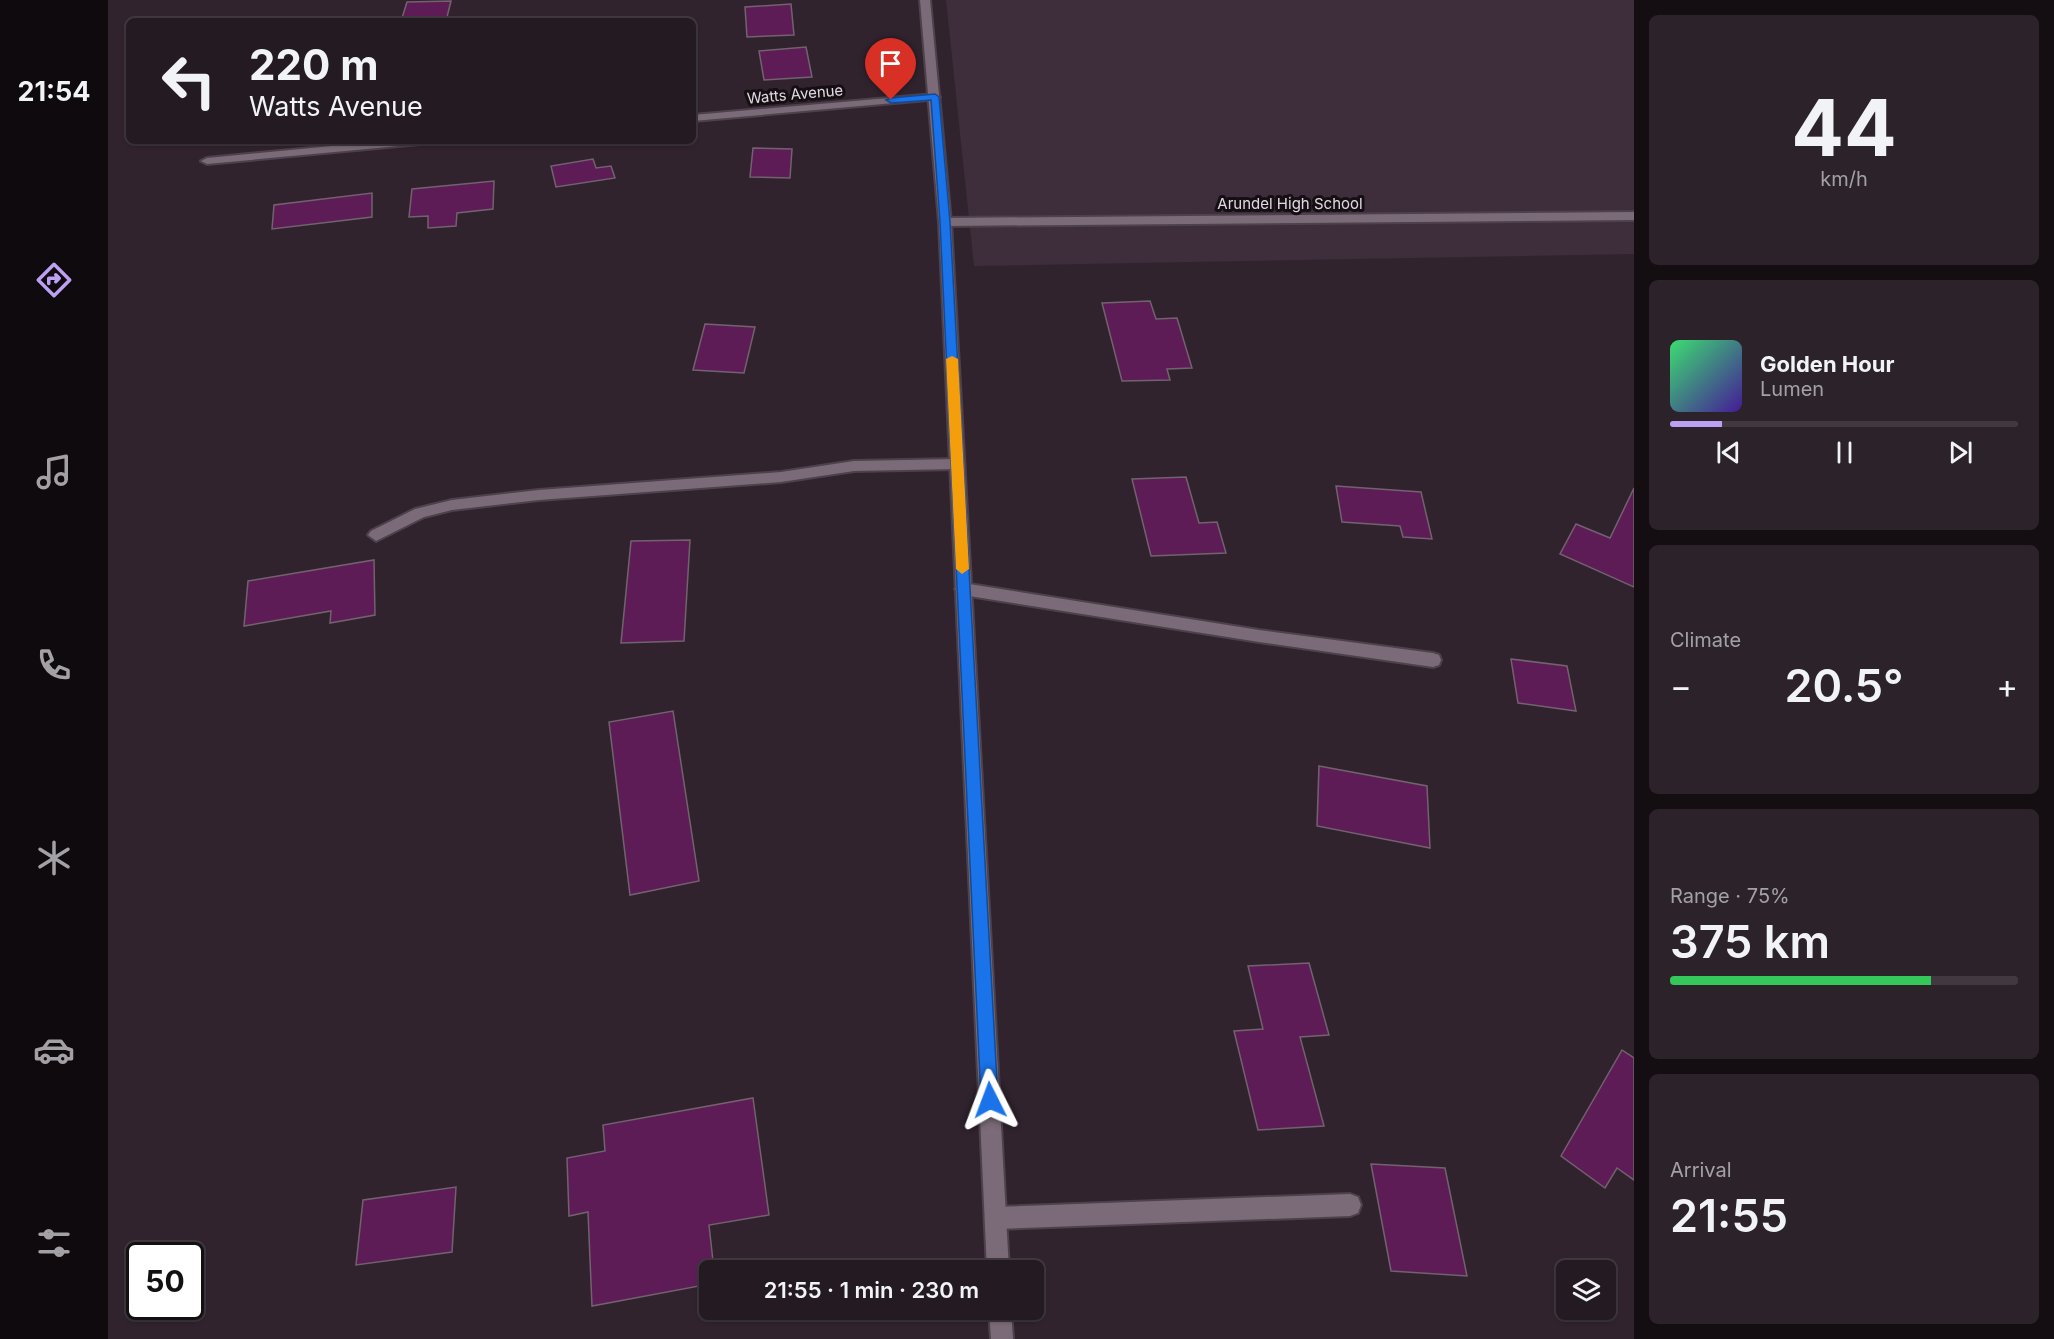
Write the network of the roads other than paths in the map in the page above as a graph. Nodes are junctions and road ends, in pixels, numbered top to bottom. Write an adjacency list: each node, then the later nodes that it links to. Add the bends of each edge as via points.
1 (925, 0): 2 (main road)
2 (935, 97): 3 (main road, Watts Avenue); 7 (main road)
3 (696, 117)
4 (386, 144): 5 (main road)
5 (207, 160)
6 (1634, 216): 7 (main road, Arundel High School)
7 (945, 222): 8 (main road)
8 (957, 464): 9 (main road, via 854,466 781,477 452,505 420,513); 10 (main road)
9 (376, 536)
10 (963, 589): 11 (main road); 13 (main road)
11 (1433, 660)
12 (1350, 1204): 13 (main road)
13 (996, 1218): 14 (main road)
14 (998, 1260)
15 (1001, 1320): 16 (main road)
16 (1002, 1339)

